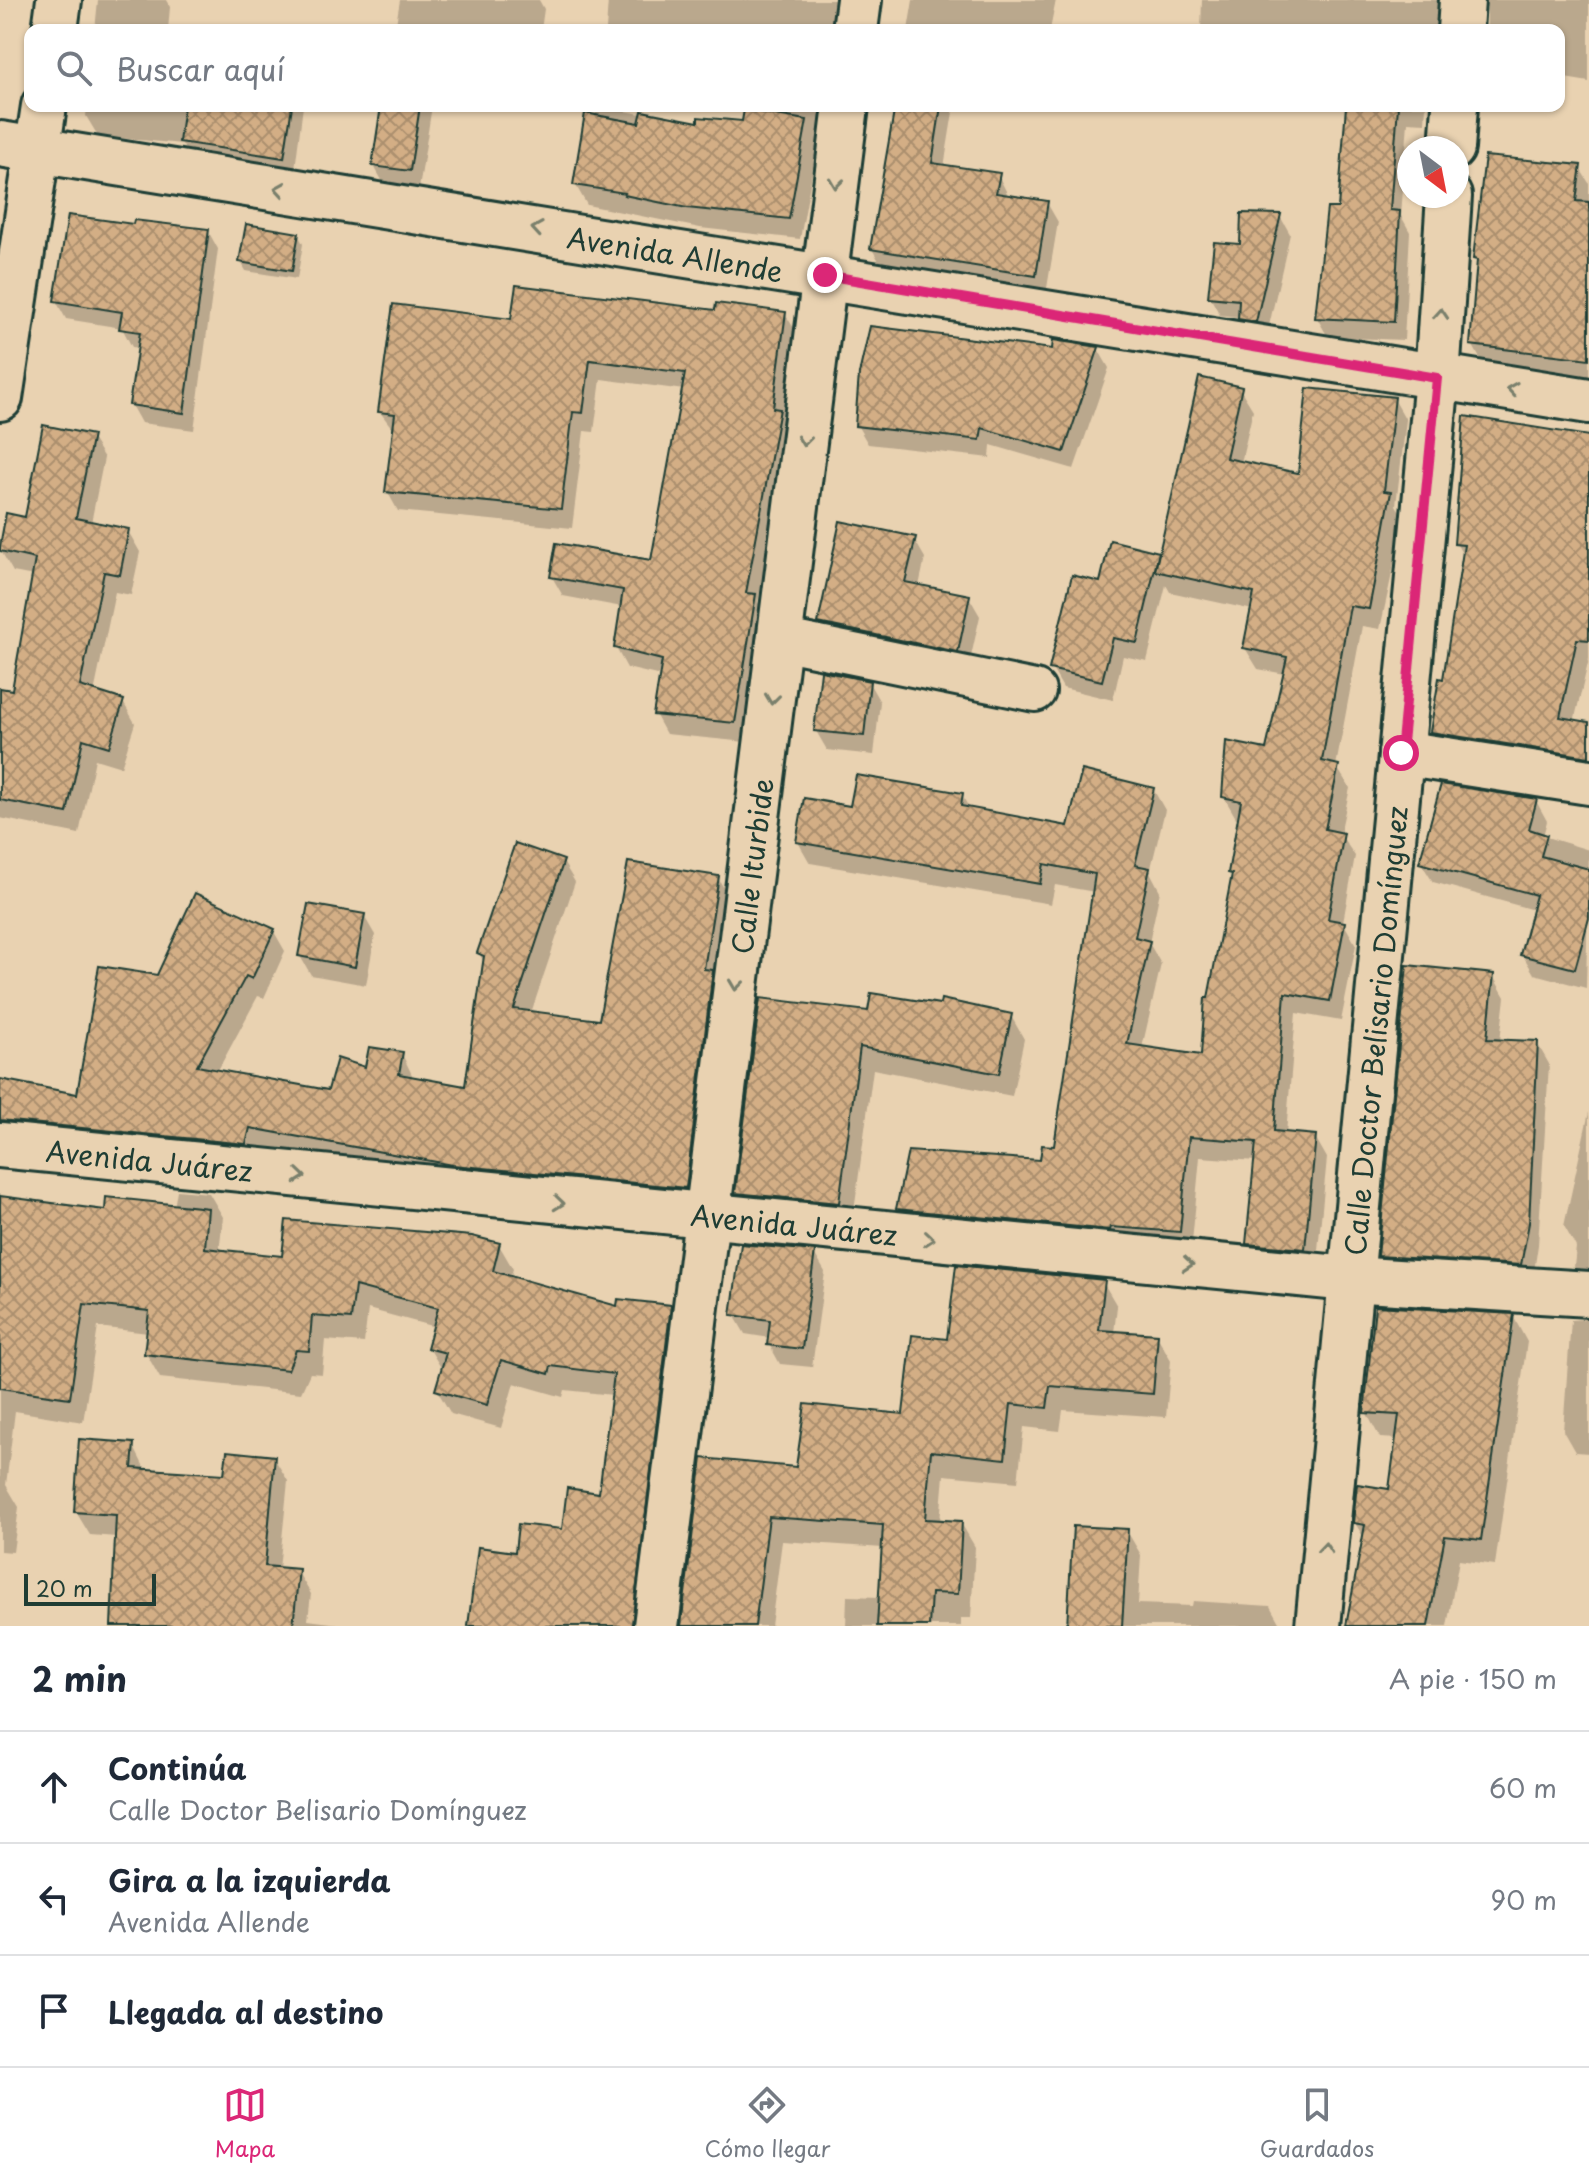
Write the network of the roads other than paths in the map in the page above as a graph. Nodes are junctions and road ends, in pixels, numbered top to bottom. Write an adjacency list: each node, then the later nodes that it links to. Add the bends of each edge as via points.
1 (59, 0): 4 (street)
2 (859, 0): 5 (street)
3 (1462, 0): 6 (street)
4 (56, 24)
5 (856, 24)
6 (1460, 24)
7 (40, 112): 11 (street)
8 (845, 112): 13 (street, Calle Iturbide, one-way to 13)
9 (1455, 112): 10 (street)
10 (1453, 136)
11 (19, 147): 13 (street, Avenida Allende, one-way to 11); 15 (street)
12 (1448, 208): 14 (street, Calle Doctor Belisario Domínguez, one-way to 12)
13 (825, 275): 14 (street, Avenida Allende); 17 (street, Calle Iturbide, one-way to 17)
14 (1437, 378): 16 (street, Avenida Allende, one-way to 14); 19 (street, Calle Doctor Belisario Domínguez)
15 (0, 398)
16 (1589, 401)
17 (780, 639): 18 (street); 22 (street, Calle Iturbide, one-way to 22)
18 (1035, 691)
19 (1401, 753): 20 (street); 23 (street, Calle Doctor Belisario Domínguez)
20 (1589, 782)
21 (0, 1145): 22 (street, Avenida Juárez, one-way to 22)
22 (707, 1218): 23 (street, Avenida Juárez, one-way to 23); 25 (street, Calle Iturbide)
23 (1349, 1279): 24 (street, Avenida Juárez); 26 (street, Calle Doctor Belisario Domínguez, one-way to 23)
24 (1589, 1294)
25 (656, 1626)
26 (1318, 1626)

